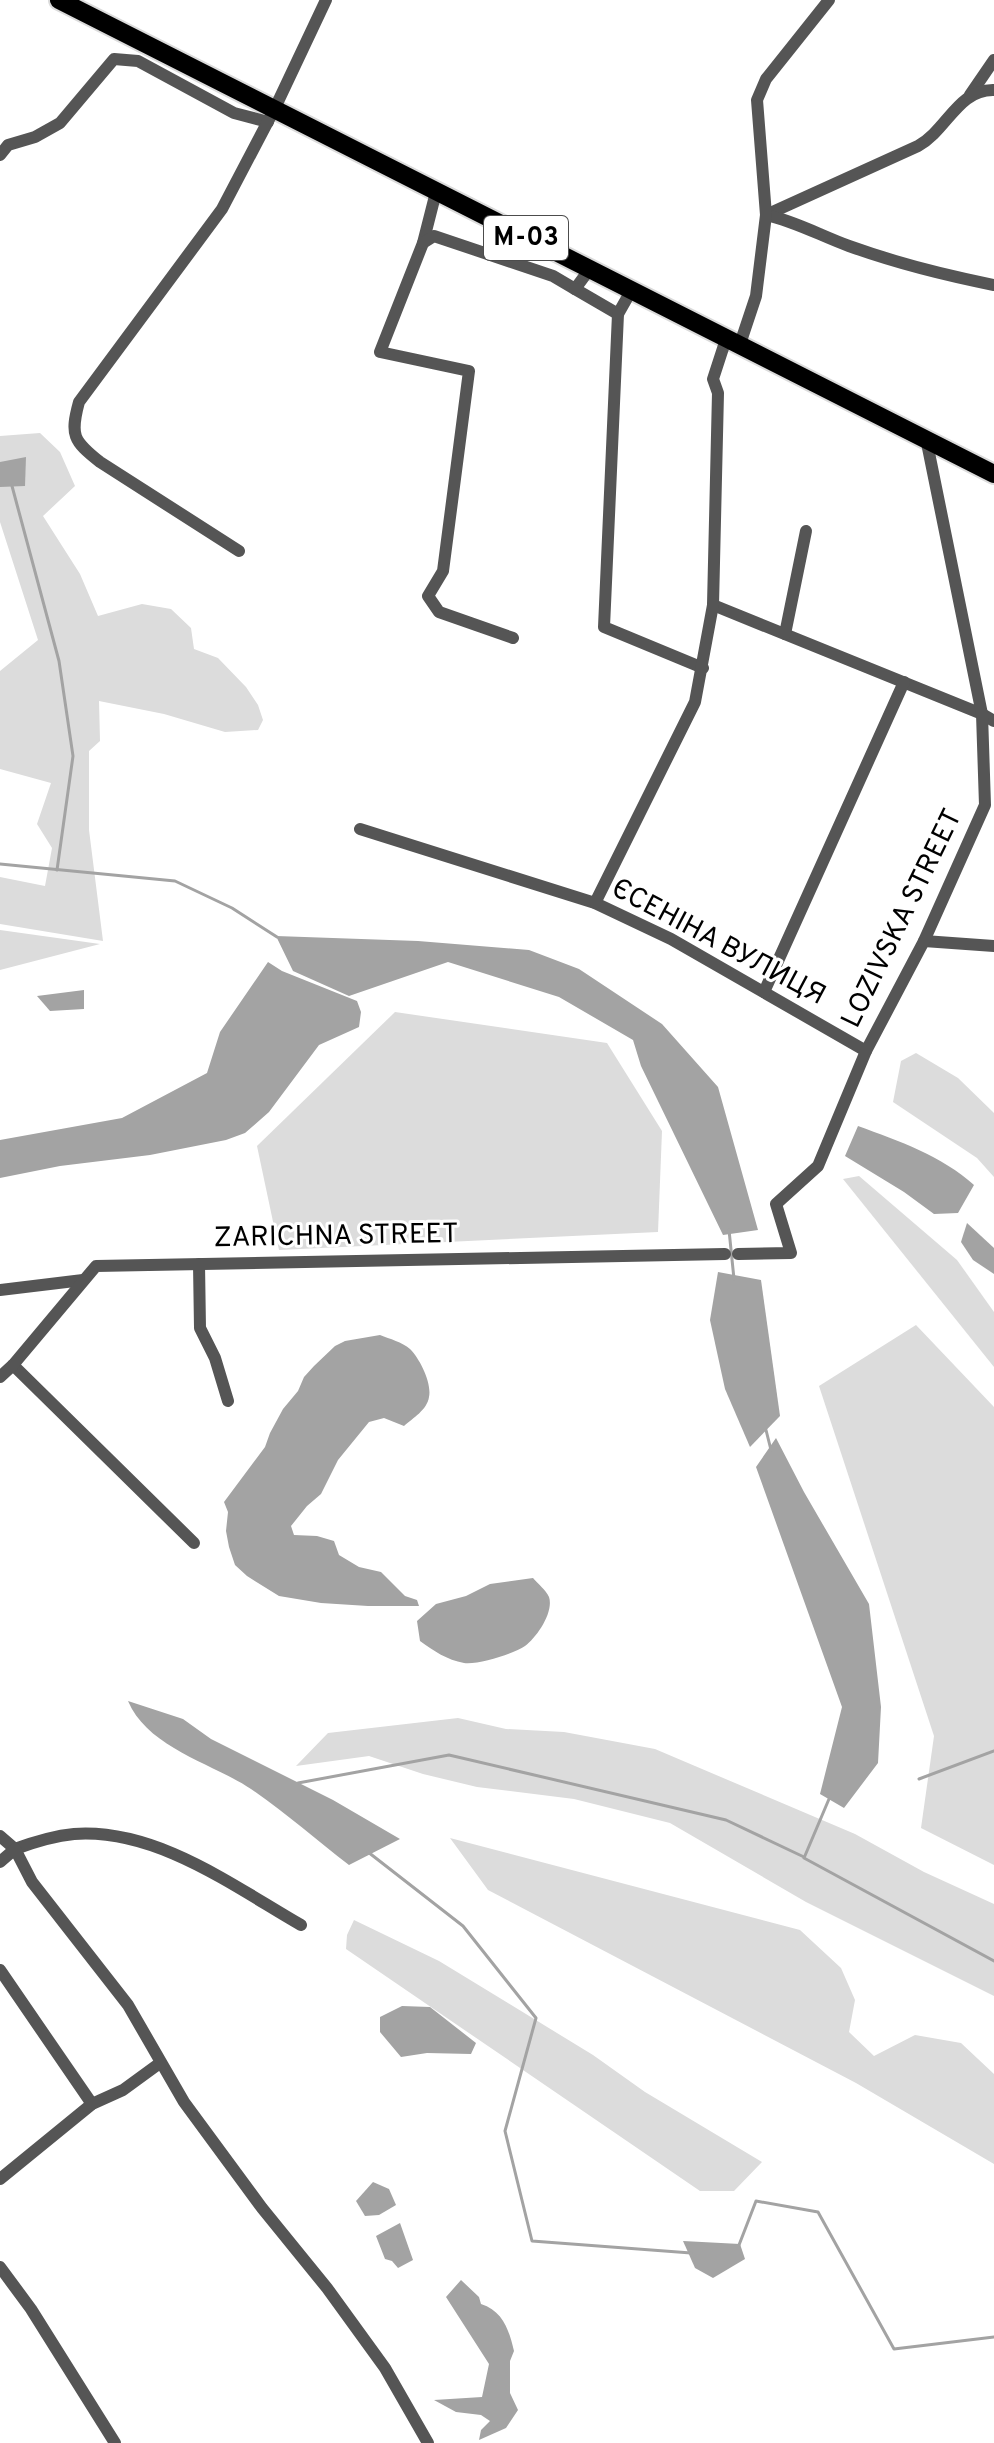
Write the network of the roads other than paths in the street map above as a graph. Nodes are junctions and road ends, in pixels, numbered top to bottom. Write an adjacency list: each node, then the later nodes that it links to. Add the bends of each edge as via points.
1 (59, 0): 7 (highway, М-03)
2 (326, 0): 7 (street)
3 (829, 0): 10 (street, via 766,79 757,100)
4 (994, 60): 6 (street)
5 (994, 90): 6 (street)
6 (970, 95): 10 (street, via 931,139)
7 (272, 115): 8 (street, via 234,113 138,61 114,59 60,123 8,145); 9 (highway, М-03); 21 (street, via 222,209 79,402 72,425 80,446 90,454)
8 (0, 155)
9 (436, 192): 11 (street); 12 (highway, М-03)
10 (766, 215): 13 (street, via 882,257); 17 (street, via 756,296)
11 (423, 243): 14 (street, via 434,236 553,276); 24 (street, via 380,352 469,371 443,571 428,596 439,612)
12 (589, 270): 14 (street); 15 (highway, М-03)
13 (994, 285)
14 (575, 289): 16 (street)
15 (631, 291): 16 (street); 17 (highway, М-03)
16 (618, 314): 25 (street, via 604,627)
17 (732, 343): 18 (highway, М-03); 22 (street, via 713,379 718,393)
18 (926, 438): 19 (highway, М-03); 27 (street, LOZIVSKA STREET)
19 (994, 474)
20 (806, 531): 23 (street)
21 (239, 551)
22 (713, 605): 23 (street); 25 (street)
23 (785, 634): 26 (street)
24 (513, 638)
25 (703, 668): 30 (street, via 695,702)
26 (904, 682): 27 (street); 33 (street)
27 (982, 714): 28 (street); 31 (street, LOZIVSKA STREET, via 985,805)
28 (994, 721)
29 (360, 829): 30 (street, ЄСЕНІНА ВУЛИЦЯ)
30 (595, 903): 33 (street, ЄСЕНІНА ВУЛИЦЯ)
31 (924, 941): 32 (street); 34 (street, LOZIVSKA STREET)
32 (994, 946)
33 (764, 992): 34 (street, ЄСЕНІНА ВУЛИЦЯ)
34 (866, 1051): 35 (street, LOZIVSKA STREET, via 818,1166 776,1204)
35 (791, 1253): 36 (street, ZARICHNA STREET)
36 (199, 1264): 37 (street, ZARICHNA STREET, via 96,1266); 41 (street, via 200,1328)
37 (83, 1280): 38 (street); 39 (street, ZARICHNA STREET)
38 (0, 1290)
39 (13, 1365): 40 (street, ZARICHNA STREET); 42 (street)
40 (0, 1377)
41 (228, 1401)
42 (194, 1543)
43 (0, 1836): 44 (street)
44 (15, 1849): 45 (street); 46 (street, via 77,1834 138,1841 180,1856); 48 (street, via 32,1882 128,2005)
45 (0, 1862)
46 (301, 1925)
47 (0, 1970): 52 (street)
48 (146, 2039): 49 (street); 50 (street)
49 (160, 2063): 50 (street); 51 (street)
50 (137, 2079): 51 (street, via 155,2078); 52 (street)
51 (173, 2087): 56 (street, via 385,2368)
52 (92, 2104): 53 (street)
53 (0, 2179)
54 (0, 2267): 55 (street)
55 (115, 2443)
56 (428, 2443)

